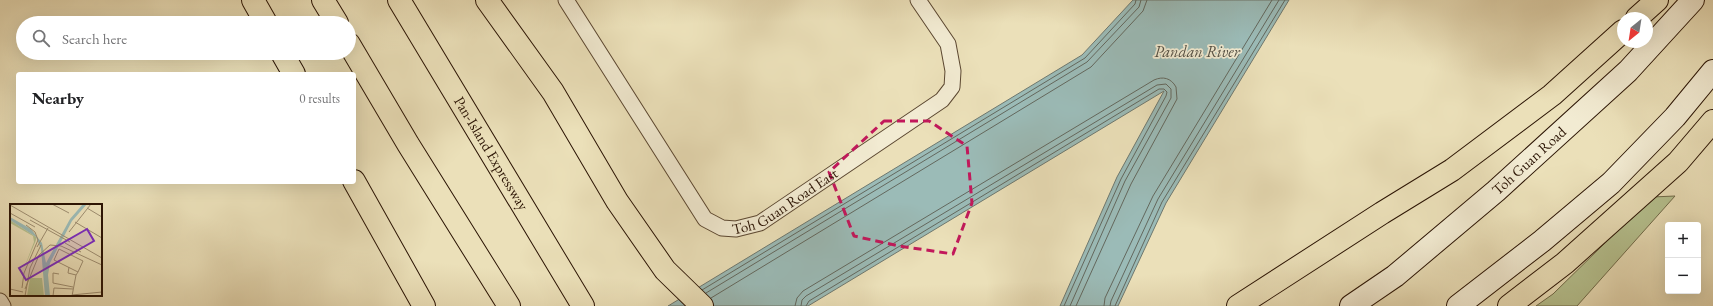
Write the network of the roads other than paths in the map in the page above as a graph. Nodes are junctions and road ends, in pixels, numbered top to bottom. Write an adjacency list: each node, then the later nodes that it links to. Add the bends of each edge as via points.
1 (253, 0): 10 (highway)
2 (323, 0): 11 (highway)
3 (399, 0): 23 (highway, Pan-Island Expressway)
4 (487, 0): 24 (highway, via 553,92 617,201 665,270)
5 (566, 0): 6 (lane, Toh Guan Road East, via 705,219 722,228 736,229 760,223 942,100 952,87 953,71 948,44)
6 (918, 0)
7 (1657, 0): 9 (highway)
8 (1693, 0): 26 (main road, Toh Guan Road, via 1628,71 1496,191 1395,276)
9 (1644, 12)
10 (262, 16)
11 (333, 16)
12 (1617, 36): 25 (highway, via 1552,95 1452,170)
13 (356, 56): 22 (highway)
14 (286, 60): 16 (highway)
15 (1713, 71): 27 (main road, via 1674,117 1611,183)
16 (293, 72)
17 (1713, 121): 28 (highway, via 1678,162 1565,264)
18 (356, 184): 21 (highway)
19 (0, 301): 20 (lane)
20 (3, 306)
21 (424, 306)
22 (508, 306)
23 (583, 306)
24 (702, 306)
25 (1238, 306)
26 (1351, 306)
27 (1458, 306)
28 (1509, 306)

